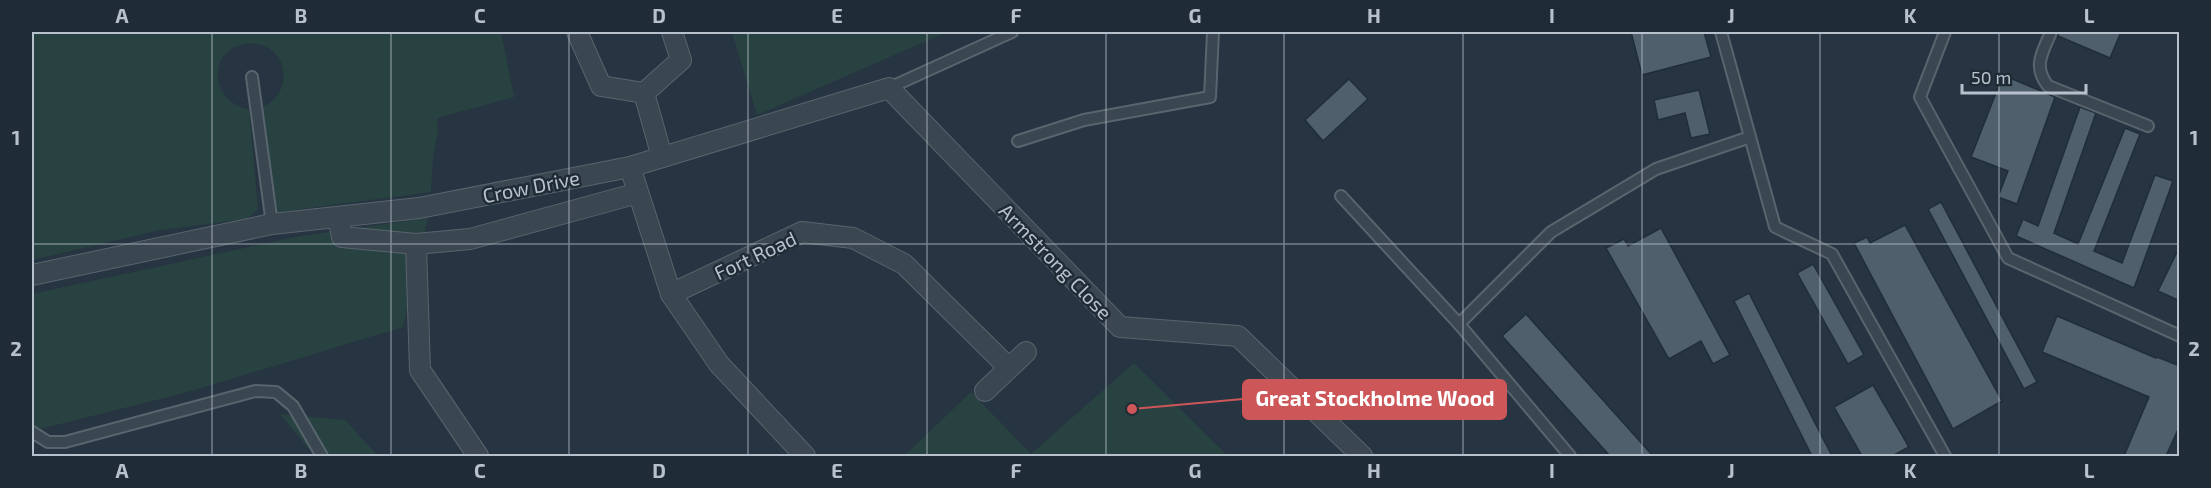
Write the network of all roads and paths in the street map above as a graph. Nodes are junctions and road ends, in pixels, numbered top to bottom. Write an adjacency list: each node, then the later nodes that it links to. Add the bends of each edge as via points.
1 (577, 32): 10 (street, via 601,86)
2 (672, 32): 10 (street, via 681,60)
3 (1012, 32): 9 (lane, Crow Drive)
4 (1213, 32): 13 (lane, via 1210,97 1084,120)
5 (1721, 32): 12 (lane)
6 (1946, 32): 24 (lane, via 1920,98 2008,258)
7 (2051, 32): 11 (lane, via 2039,69 2048,86)
8 (252, 77): 19 (lane)
9 (889, 88): 14 (street, Crow Drive); 32 (street, Armstrong Close, via 1120,327 1238,336)
10 (644, 93): 14 (street)
11 (2148, 126)
12 (1750, 137): 23 (lane, via 1656,169 1551,232); 34 (lane, via 1776,227 1832,254)
13 (1018, 141)
14 (662, 156): 15 (street, Crow Drive)
15 (630, 167): 16 (street); 18 (street, Crow Drive, via 419,208)
16 (638, 193): 20 (street, via 470,239); 22 (street)
17 (1341, 196): 23 (lane)
18 (338, 217): 19 (street, Crow Drive); 20 (street, via 342,237)
19 (272, 225): 21 (street, Crow Drive)
20 (416, 244): 30 (street, via 420,370)
21 (32, 274)
22 (671, 294): 26 (street, Fort Road, via 802,232 853,238 904,264); 31 (street, via 719,364)
23 (1459, 324): 33 (lane)
24 (2180, 336)
25 (1026, 352): 26 (street)
26 (1009, 368): 27 (street)
27 (984, 391)
28 (32, 432): 29 (lane, via 48,442 65,442 255,391 276,392 293,406)
29 (322, 456)
30 (478, 456)
31 (805, 456)
32 (1362, 456)
33 (1570, 456)
34 (1945, 456)

